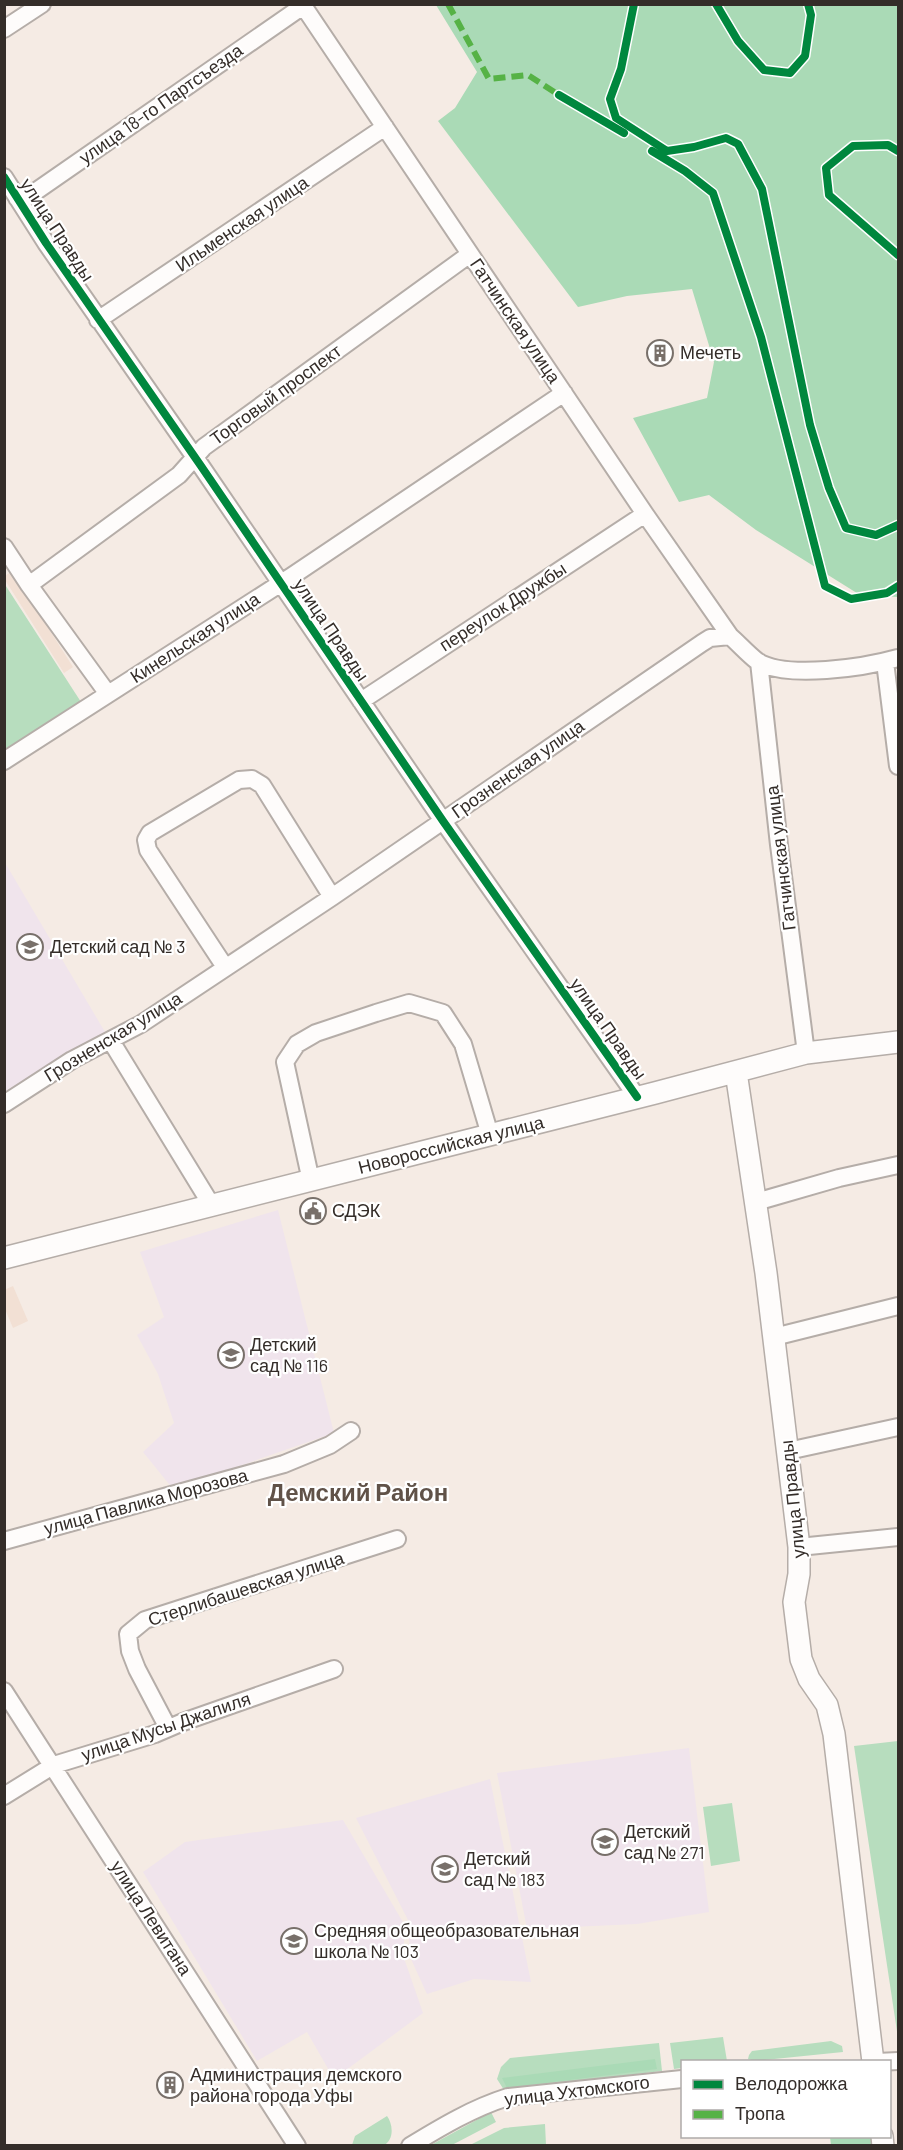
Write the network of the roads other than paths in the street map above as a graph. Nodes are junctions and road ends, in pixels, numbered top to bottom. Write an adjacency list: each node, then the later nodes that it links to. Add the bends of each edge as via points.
1 (42, 4): 3 (street)
2 (303, 5): 4 (street, Гатчинская улица); 6 (street, улица 18-го Партсъезда, via 32,194)
3 (4, 29)
4 (385, 128): 7 (street, Гатчинская улица); 8 (street, Ильменская улица)
5 (4, 177): 6 (street, улица Правды)
6 (17, 198): 8 (street, улица Правды)
7 (470, 254): 9 (street, Гатчинская улица); 10 (street, Торговый проспект, via 204,447)
8 (98, 320): 10 (street, улица Правды)
9 (564, 393): 11 (street, Гатчинская улица); 13 (street, Кинельская улица)
10 (195, 458): 13 (street, улица Правды); 14 (street, Торговый проспект, via 179,475)
11 (645, 514): 15 (street, Гатчинская улица); 19 (street, переулок Дружбы)
12 (4, 547): 14 (street)
13 (280, 583): 18 (street, Кинельская улица); 19 (street, улица Правды)
14 (29, 585): 18 (street)
15 (730, 636): 17 (street); 22 (street, Грозненская улица, via 702,643)
16 (892, 660): 17 (street, via 807,671); 21 (street)
17 (759, 662): 27 (street, Гатчинская улица)
18 (108, 694): 20 (street, Кинельская улица)
19 (361, 701): 22 (street, улица Правды)
20 (4, 761)
21 (898, 766)
22 (442, 821): 23 (street, Грозненская улица); 29 (street, улица Правды)
23 (332, 897): 24 (street, Грозненская улица); 24 (street, via 262,785 252,779 239,780 150,833 146,840 148,850)
24 (225, 967): 25 (street, Грозненская улица)
25 (111, 1041): 30 (street, Грозненская улица, via 72,1060); 35 (street)
26 (898, 1041): 27 (main road, Новороссийская улица)
27 (806, 1053): 28 (main road, Новороссийская улица)
28 (736, 1072): 29 (main road, Новороссийская улица); 34 (main road, улица Правды)
29 (637, 1097): 31 (main road, Новороссийская улица)
30 (4, 1104)
31 (490, 1135): 33 (main road, Новороссийская улица); 33 (street, via 463,1044 443,1013 409,1003 316,1033 297,1044 285,1062)
32 (898, 1165): 34 (street)
33 (311, 1181): 35 (main road, Новороссийская улица)
34 (756, 1202): 38 (main road, улица Правды)
35 (212, 1206): 36 (main road, Новороссийская улица)
36 (4, 1258)
37 (898, 1306): 38 (street)
38 (774, 1337): 41 (main road, улица Правды)
39 (898, 1427): 41 (street)
40 (351, 1431): 44 (street, улица Павлика Морозова, via 330,1445 284,1464)
41 (788, 1451): 45 (main road, улица Правды)
42 (898, 1537): 45 (street)
43 (397, 1539): 48 (street, Стерлибашевская улица, via 145,1620 128,1634 130,1651)
44 (4, 1541)
45 (799, 1546): 51 (main road, улица Правды, via 794,1602 800,1649 805,1671 827,1705 834,1734)
46 (334, 1669): 48 (street, улица Мусы Джалиля)
47 (4, 1691): 49 (street, улица Левитана)
48 (168, 1728): 49 (street, улица Мусы Джалиля)
49 (54, 1765): 50 (street, улица Мусы Джалиля); 53 (street, улица Левитана)
50 (4, 1796)
51 (875, 2060)
52 (681, 2079): 54 (street, улица Ухтомского, via 508,2097 459,2117)
53 (297, 2145)
54 (410, 2145)

